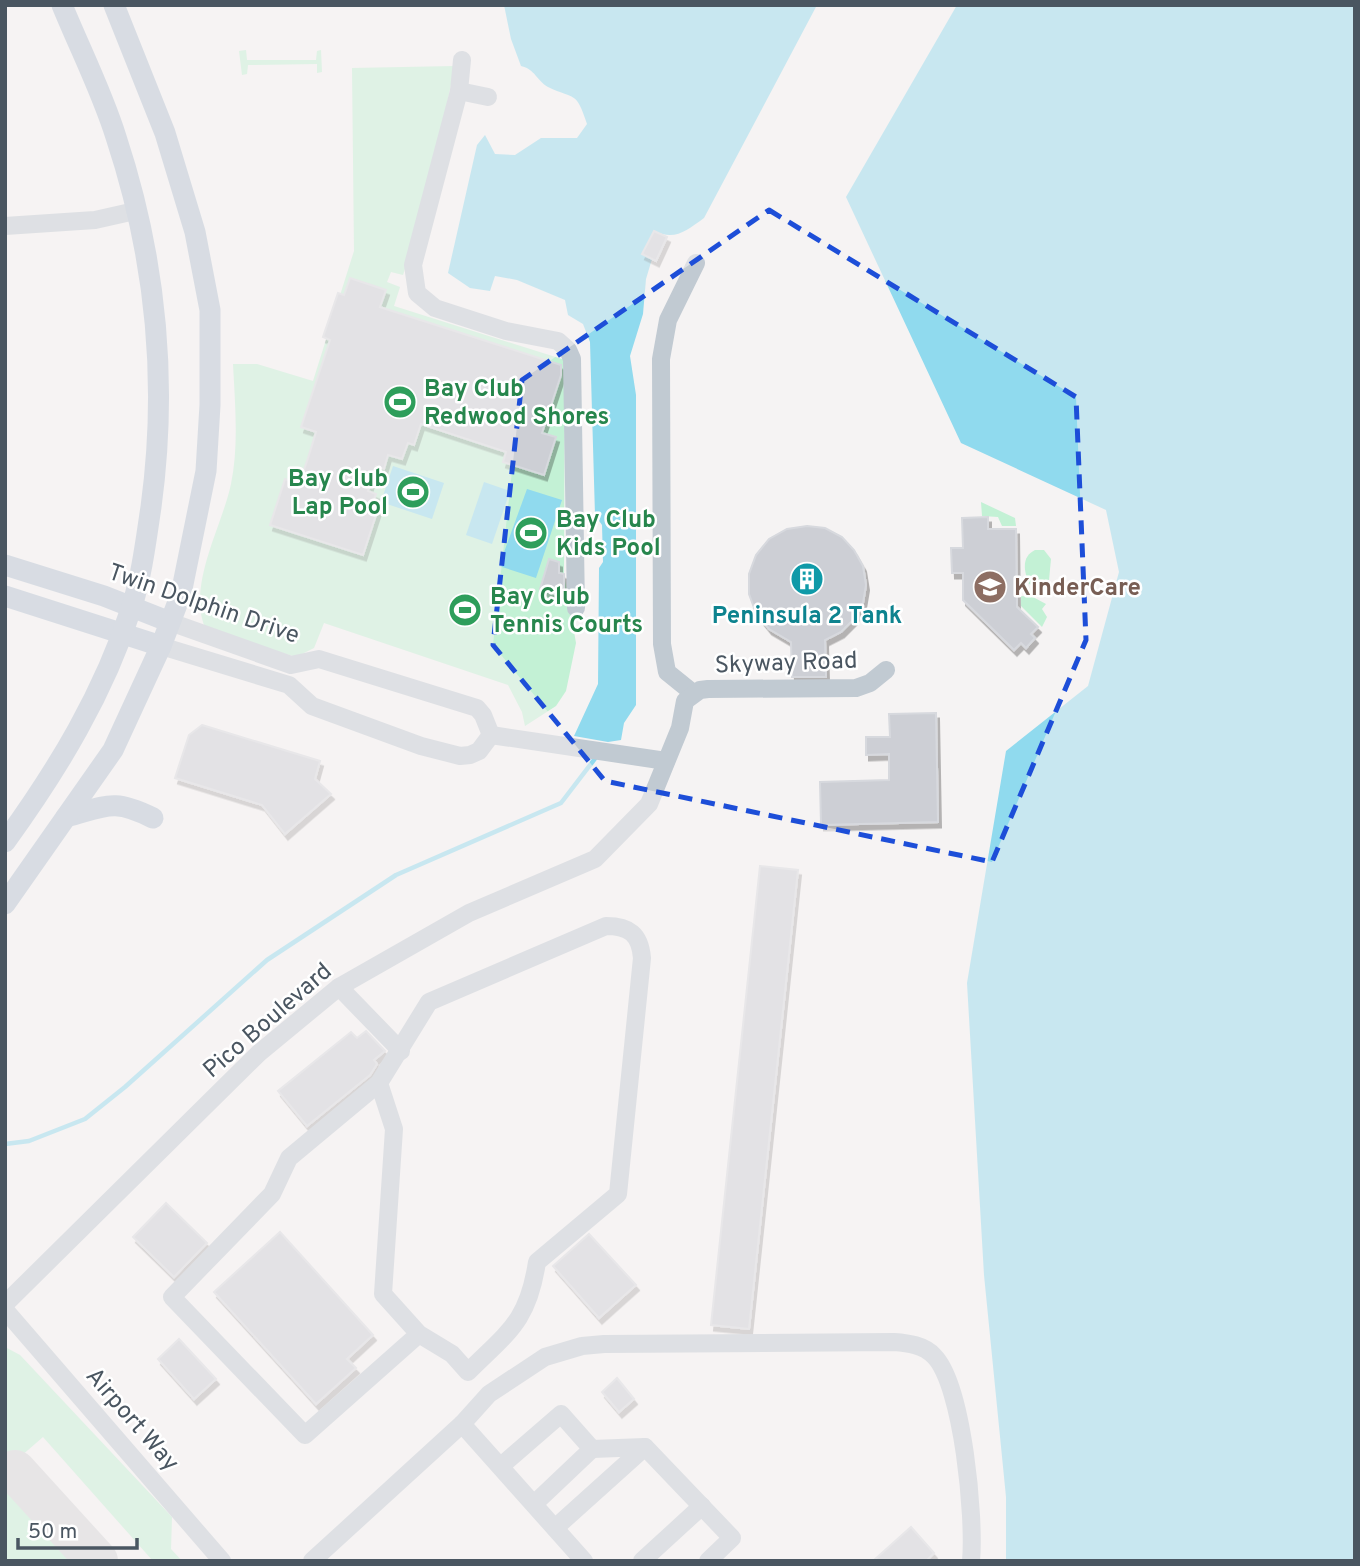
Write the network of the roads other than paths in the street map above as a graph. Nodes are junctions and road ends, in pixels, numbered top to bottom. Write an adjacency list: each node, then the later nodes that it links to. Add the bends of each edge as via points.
1 (62, 5): 6 (main road, via 116,137)
2 (114, 5): 13 (main road, via 165,133 195,232 209,310 206,471 181,594)
3 (462, 60): 4 (street)
4 (458, 92): 5 (street); 12 (street, via 413,265 414,282 422,299 435,308 506,331 558,341 568,350 572,359)
5 (488, 97)
6 (135, 211): 7 (street, via 95,220); 11 (main road, via 156,311 160,408 149,525)
7 (5, 226)
8 (696, 263): 17 (street, via 668,320 662,359 662,644 667,672)
9 (5, 565): 11 (main road, Twin Dolphin Drive)
10 (5, 596): 14 (main road, Twin Dolphin Drive)
11 (131, 607): 13 (main road, Twin Dolphin Drive); 14 (main road)
12 (576, 608)
13 (170, 622): 15 (main road); 18 (street, Twin Dolphin Drive, via 278,661 305,664 319,659 477,708)
14 (121, 634): 15 (main road, Twin Dolphin Drive); 22 (main road, via 75,738 51,780)
15 (161, 646): 18 (street, Twin Dolphin Drive, via 289,685 312,706 421,746 470,755); 20 (main road, via 113,750)
16 (886, 670): 17 (street, Skyway Road, via 856,688 708,689)
17 (692, 693): 19 (street, Skyway Road, via 685,701)
18 (491, 735): 19 (street)
19 (666, 761): 23 (street, Skyway Road, via 649,804)
20 (66, 817): 21 (main road, via 113,804 127,805); 24 (main road)
21 (153, 818)
22 (5, 842)
23 (610, 844): 25 (street, Pico Boulevard, via 595,859 470,914)
24 (5, 904)
25 (339, 987): 26 (street); 28 (street, Pico Boulevard, via 259,1053)
26 (401, 1051): 27 (street); 30 (street, via 429,1002 492,972 606,926 628,929 641,944 618,1194 537,1262 522,1317 468,1373 452,1354)
27 (379, 1083): 30 (street, via 394,1129 383,1294); 30 (street, via 289,1158 272,1194 172,1297 305,1435)
28 (5, 1304)
29 (5, 1310): 38 (street, Airport Way)
30 (419, 1334)
31 (461, 1424): 34 (street); 39 (street); 43 (street, via 489,1394 528,1367 582,1346 912,1343 934,1355 940,1364 957,1416 972,1510)
32 (645, 1447): 33 (street); 36 (street); 37 (street)
33 (592, 1449): 34 (street, via 561,1414); 35 (street)
34 (501, 1466): 35 (street)
35 (534, 1504): 37 (street)
36 (702, 1506): 41 (street); 42 (street, via 732,1538)
37 (555, 1528): 40 (street)
38 (222, 1561)
39 (313, 1561)
40 (584, 1561)
41 (642, 1561)
42 (708, 1561)
43 (971, 1561)

